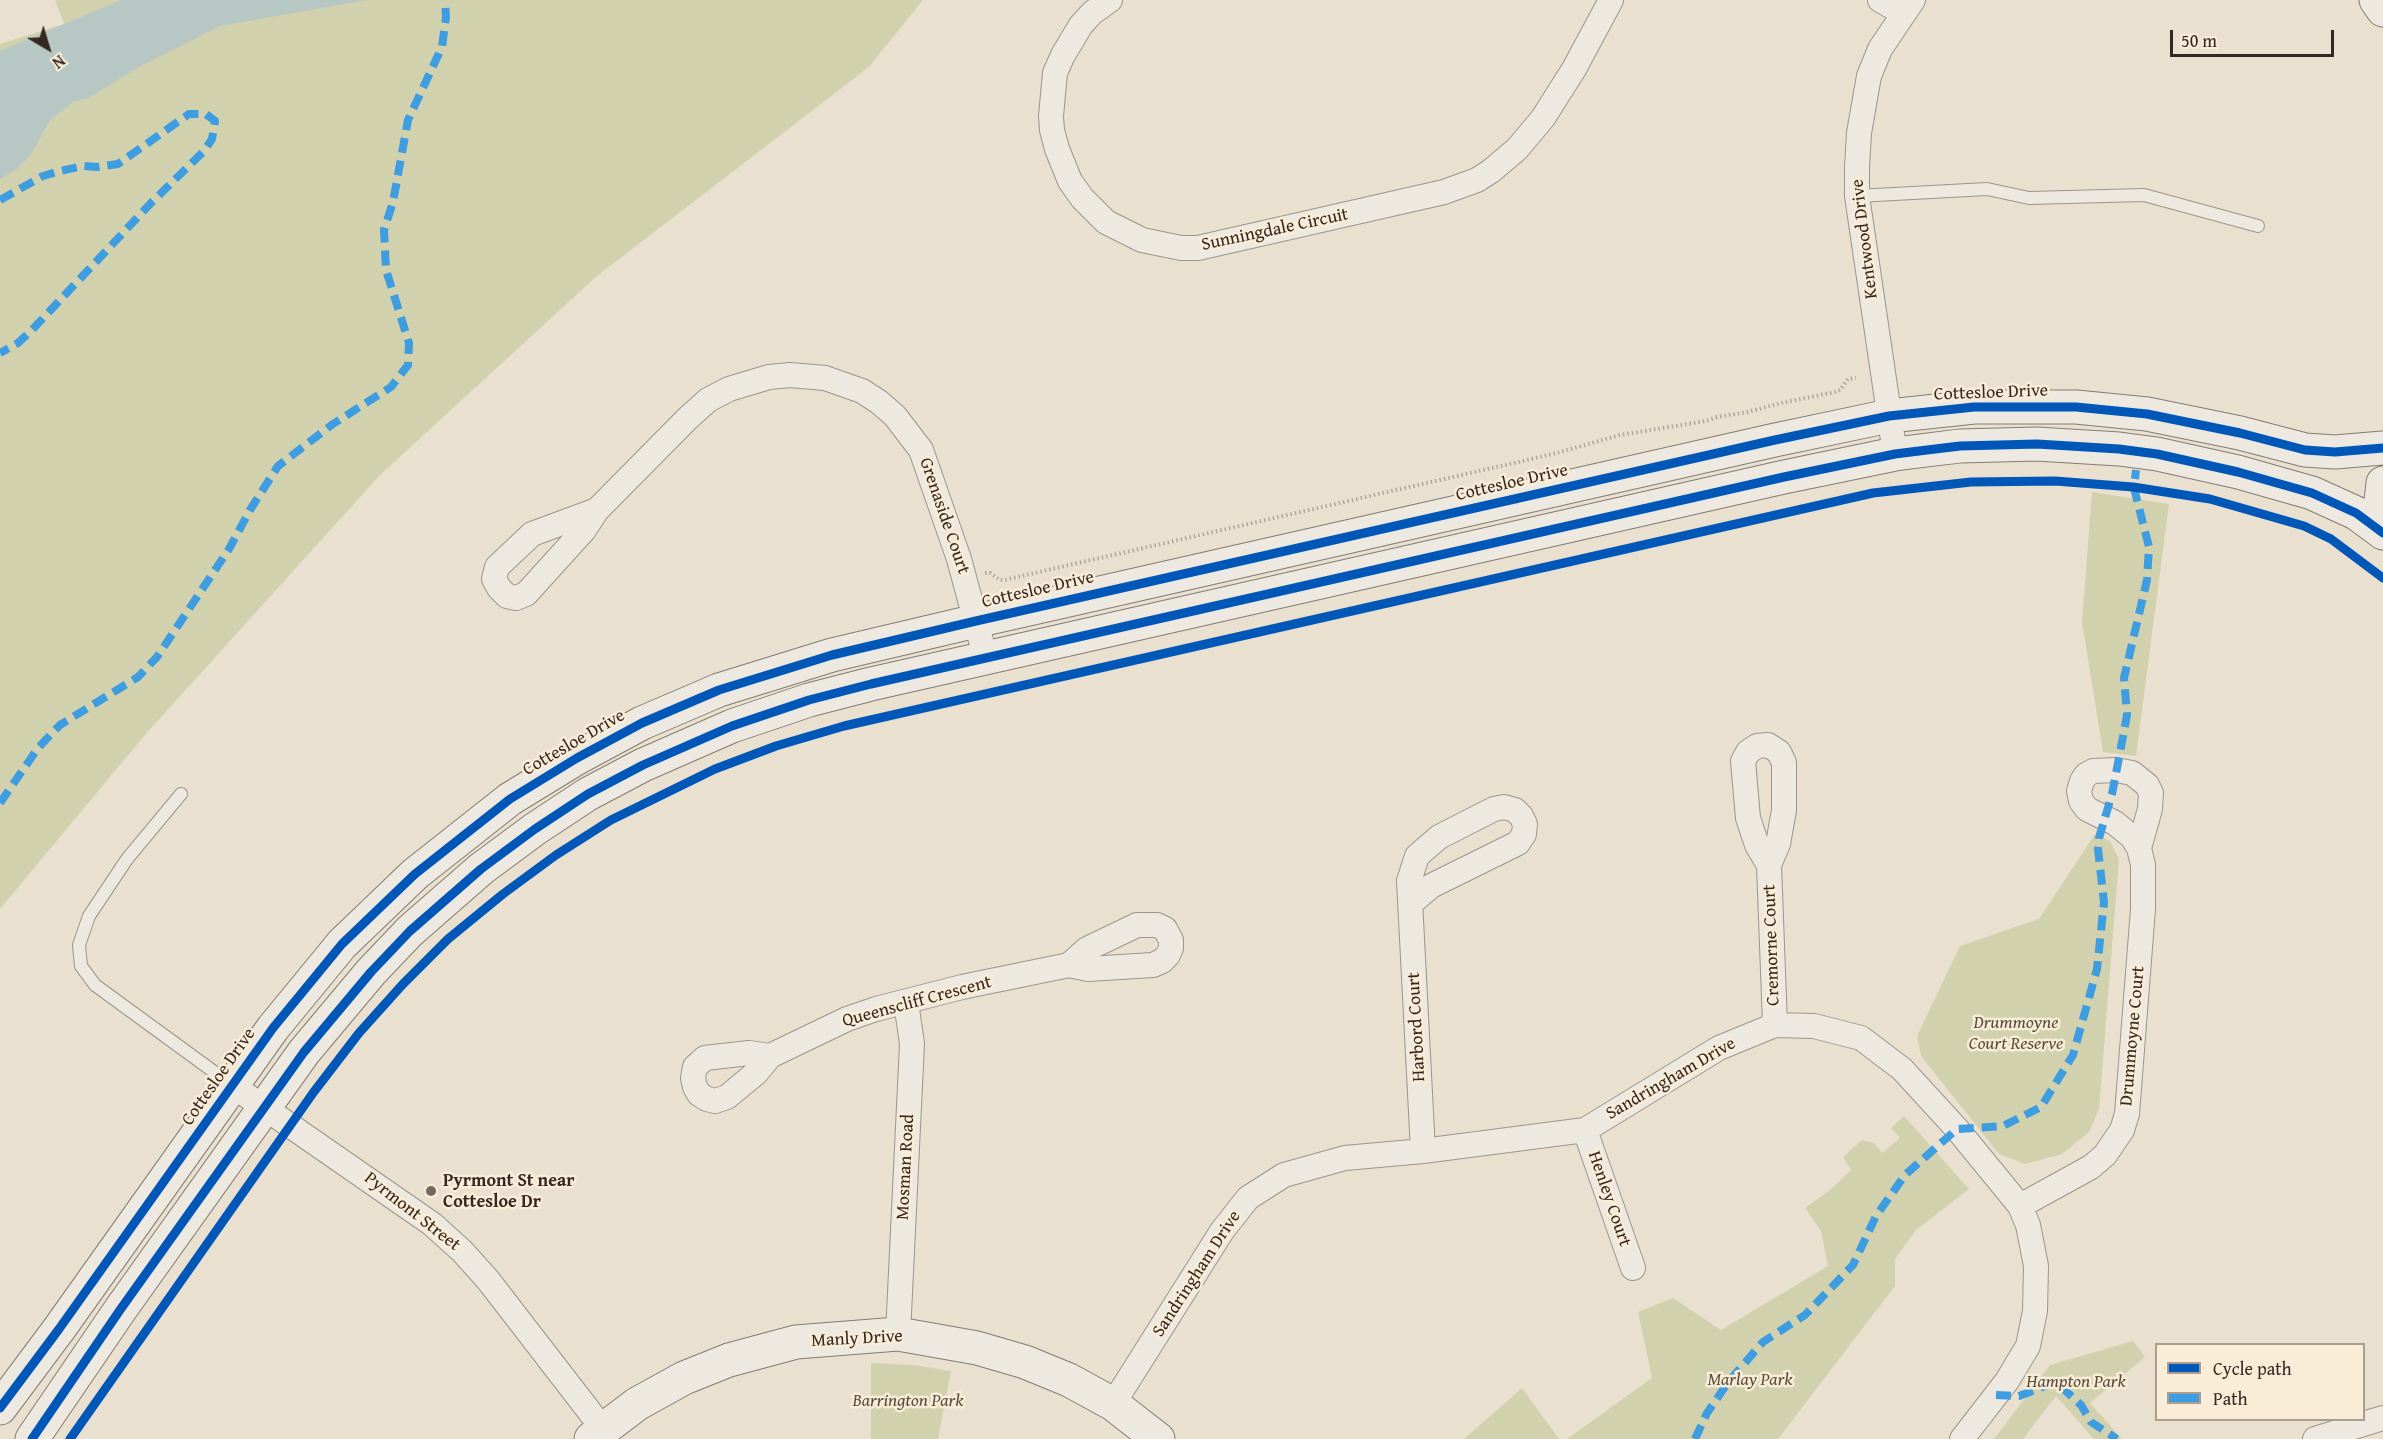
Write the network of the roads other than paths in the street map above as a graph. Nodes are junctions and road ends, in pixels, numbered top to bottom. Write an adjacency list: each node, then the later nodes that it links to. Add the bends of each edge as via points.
1 (1110, 0): 2 (street, Sunningdale Circuit, via 1081,26 1055,73 1051,116 1057,149 1070,181 1106,222 1142,240 1198,248 1444,192 1477,180 1517,149 1543,118)
2 (1611, 0)
3 (1880, 0): 5 (street)
4 (2376, 0): 6 (main road)
5 (1908, 7): 7 (street, Kentwood Drive, via 1880,49 1869,76 1859,133)
6 (2383, 10)
7 (1857, 196): 8 (lane, via 1987,189 2029,198 2144,195); 9 (street, Kentwood Drive)
8 (2258, 226)
9 (1889, 416): 10 (main road, Cottesloe Drive, via 1974,407 2076,407 2147,414 2305,450); 11 (street, Kentwood Drive); 16 (main road, Cottesloe Drive)
10 (2383, 448)
11 (1895, 454): 15 (main road, via 1960,446 2037,444 2157,454 2312,493 2355,513); 17 (main road)
12 (2383, 483): 14 (main road)
13 (597, 510): 16 (street, Grenaside Court, via 708,400 769,377 825,378 879,402 896,416 921,450)
14 (2383, 518)
15 (2383, 533)
16 (976, 621): 17 (street, Grenaside Court); 26 (main road, Cottesloe Drive, via 832,655 719,690 642,723 543,778 456,840 372,915 309,982)
17 (986, 659): 27 (main road, via 861,687 765,714 672,752 588,794 499,855 410,931 339,1008)
18 (181, 794): 26 (lane, via 127,859 89,916 79,945 81,966 95,985)
19 (2139, 848): 30 (street, Drummoyne Court, via 2143,909 2127,1114 2122,1130 2091,1167)
20 (1769, 864): 24 (street, Cremorne Court)
21 (1412, 903): 21 (street, Harbord Court, via 1409,880 1417,856 1439,837 1494,809 1504,807 1521,816 1524,834 1518,843 1431,886); 29 (street, Harbord Court)
22 (1069, 965): 23 (street, Queenscliff Crescent)
23 (906, 1002): 25 (street, Queenscliff Crescent, via 847,1018); 32 (street, Mosman Road, via 912,1044)
24 (1775, 1024): 28 (street, Sandringham Drive, via 1719,1048); 30 (street, Sandringham Drive, via 1814,1026 1862,1038 1902,1069)
25 (770, 1056)
26 (233, 1086): 27 (street, Pyrmont Street); 34 (main road, Cottesloe Drive)
27 (265, 1107): 36 (street, Pyrmont Street, via 432,1224 462,1251 488,1280); 37 (main road)
28 (1585, 1130): 29 (street, Sandringham Drive); 31 (street, Henley Court)
29 (1423, 1151): 33 (street, Sandringham Drive, via 1335,1161 1284,1175 1248,1198 1222,1231)
30 (2020, 1206): 39 (street, Sandringham Drive, via 2036,1266 2036,1311 2028,1346 2007,1381)
31 (1633, 1268)
32 (898, 1334): 33 (main road, Manly Drive, via 977,1348 1025,1362); 36 (main road, Manly Drive, via 796,1342 729,1360 684,1378 637,1404)
33 (1113, 1404): 38 (main road, Manly Drive)
34 (0, 1408)
35 (2383, 1418): 40 (street)
36 (597, 1434)
37 (32, 1439)
38 (1158, 1439)
39 (1962, 1439)
40 (2315, 1439)

